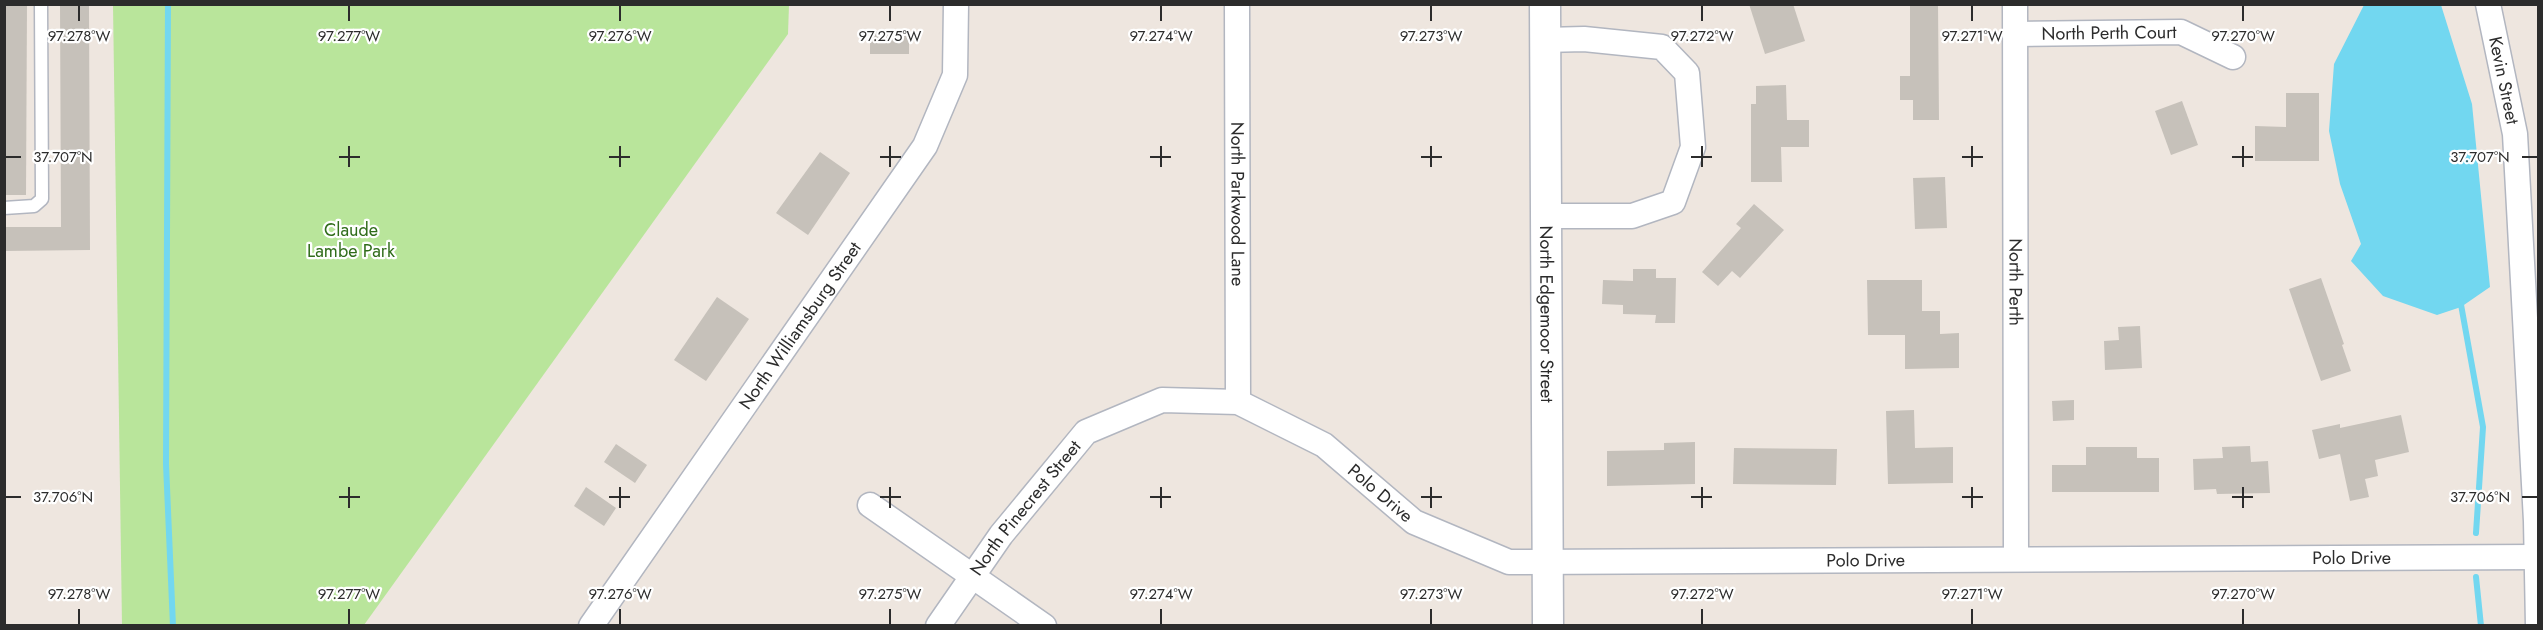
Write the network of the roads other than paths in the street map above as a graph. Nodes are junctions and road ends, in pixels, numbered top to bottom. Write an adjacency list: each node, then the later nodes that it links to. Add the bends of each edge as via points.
1 (41, 4): 10 (lane, via 42,199 34,206)
2 (956, 4): 18 (street, North Williamsburg Street, via 955,75 925,146)
3 (1237, 4): 12 (street, North Parkwood Lane)
4 (1545, 4): 8 (street, North Edgemoor Street)
5 (2015, 4): 7 (street, North Perth)
6 (2488, 4): 14 (street, Kevin Street, via 2515,134)
7 (2015, 34): 9 (street, North Perth Court, via 2181,32); 15 (street, North Perth)
8 (1545, 40): 11 (street, North Edgemoor Street); 11 (street, via 1584,39 1662,47 1688,74 1694,147 1673,202 1632,216)
9 (2233, 57)
10 (4, 208)
11 (1546, 216): 16 (street, North Edgemoor Street)
12 (1238, 402): 16 (street, Polo Drive, via 1324,445 1414,522 1509,562); 17 (street, North Pinecrest Street, via 1162,400 1086,432 1001,534)
13 (870, 505): 17 (street)
14 (2538, 557): 15 (street, Polo Drive); 22 (street, Kevin Street)
15 (2016, 558): 16 (street, Polo Drive)
16 (1547, 561): 21 (street, North Edgemoor Street)
17 (973, 576): 19 (street, North Pinecrest Street); 20 (street)
18 (591, 626)
19 (938, 626)
20 (1044, 626)
21 (1548, 626)
22 (2538, 626)

